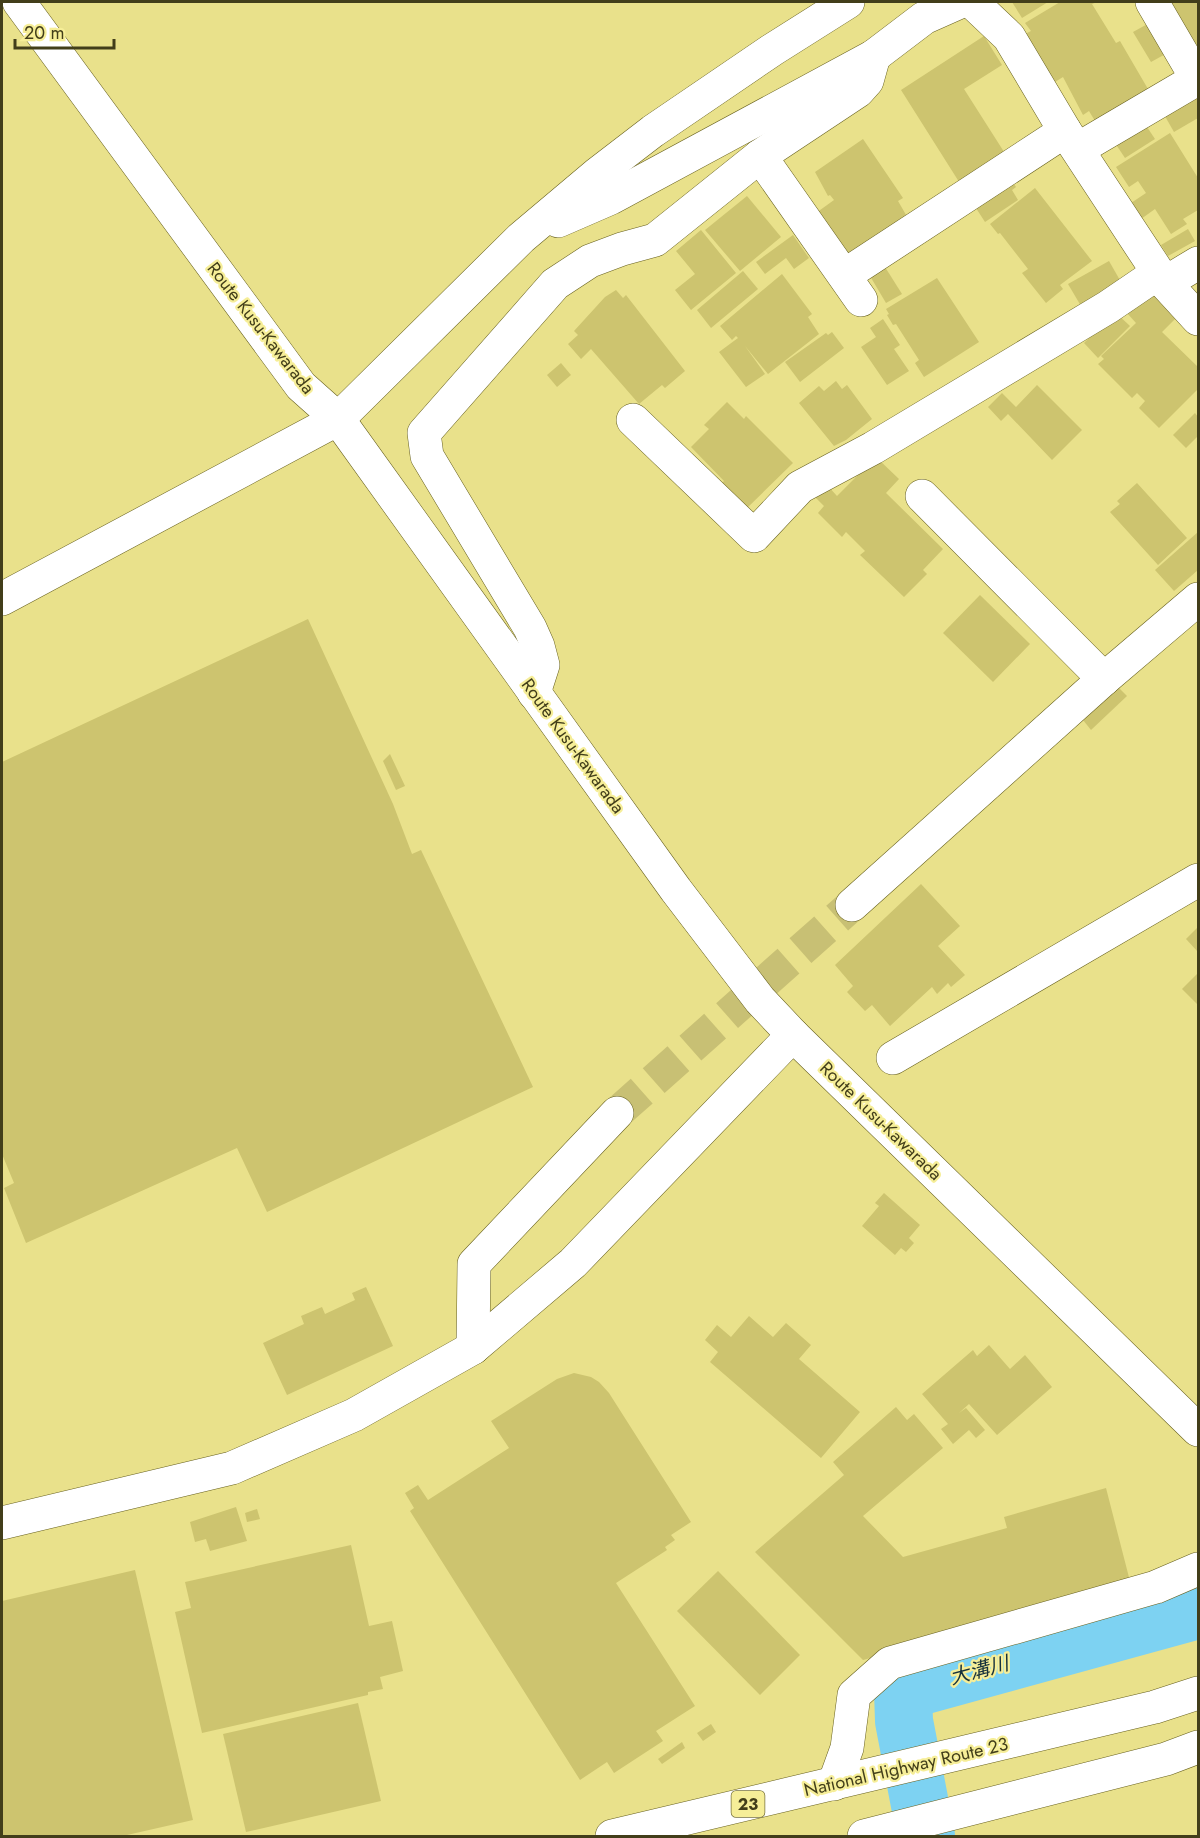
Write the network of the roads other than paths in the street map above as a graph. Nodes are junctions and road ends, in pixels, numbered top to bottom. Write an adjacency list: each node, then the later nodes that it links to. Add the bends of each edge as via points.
1 (19, 2): 14 (main road, Route Kusu-Kawarada, via 301,386)
2 (848, 2): 10 (main road, via 653,131)
3 (960, 2): 6 (main road, via 924,18)
4 (972, 2): 8 (main road, via 1009,37)
5 (1152, 2): 7 (main road)
6 (874, 56): 9 (main road, via 867,81 858,91); 10 (main road, via 611,198)
7 (1193, 58): 8 (main road, via 1197,79)
8 (1072, 140): 9 (main road, via 853,287); 12 (main road)
9 (760, 156): 20 (main road, via 655,240 590,261 555,284 424,433 427,456 538,646 543,665)
10 (521, 238): 14 (main road)
11 (1198, 263): 12 (main road)
12 (1162, 278): 13 (main road); 15 (main road, via 800,487 754,536)
13 (1198, 319)
14 (338, 419): 17 (main road); 20 (main road, Route Kusu-Kawarada)
15 (633, 420)
16 (922, 496): 19 (main road)
17 (2, 599)
18 (1198, 599): 19 (main road)
19 (1104, 680): 22 (main road)
20 (534, 693): 23 (main road, Route Kusu-Kawarada, via 690,908 760,1000)
21 (1198, 880): 24 (main road)
22 (852, 904)
23 (793, 1035): 26 (main road, via 573,1263); 27 (main road, Route Kusu-Kawarada)
24 (893, 1058)
25 (617, 1113): 26 (main road, via 474,1264)
26 (473, 1348): 28 (main road, via 354,1415 232,1468)
27 (1198, 1430)
28 (2, 1523)
29 (1198, 1569): 32 (main road, via 1156,1587 890,1663 854,1695 846,1748)
30 (1198, 1693): 32 (main road, National Highway Route 23 / 23, via 1155,1707)
31 (1198, 1747): 34 (main road, via 1166,1759)
32 (834, 1784): 33 (main road, National Highway Route 23 / 23)
33 (612, 1836)
34 (864, 1836)

